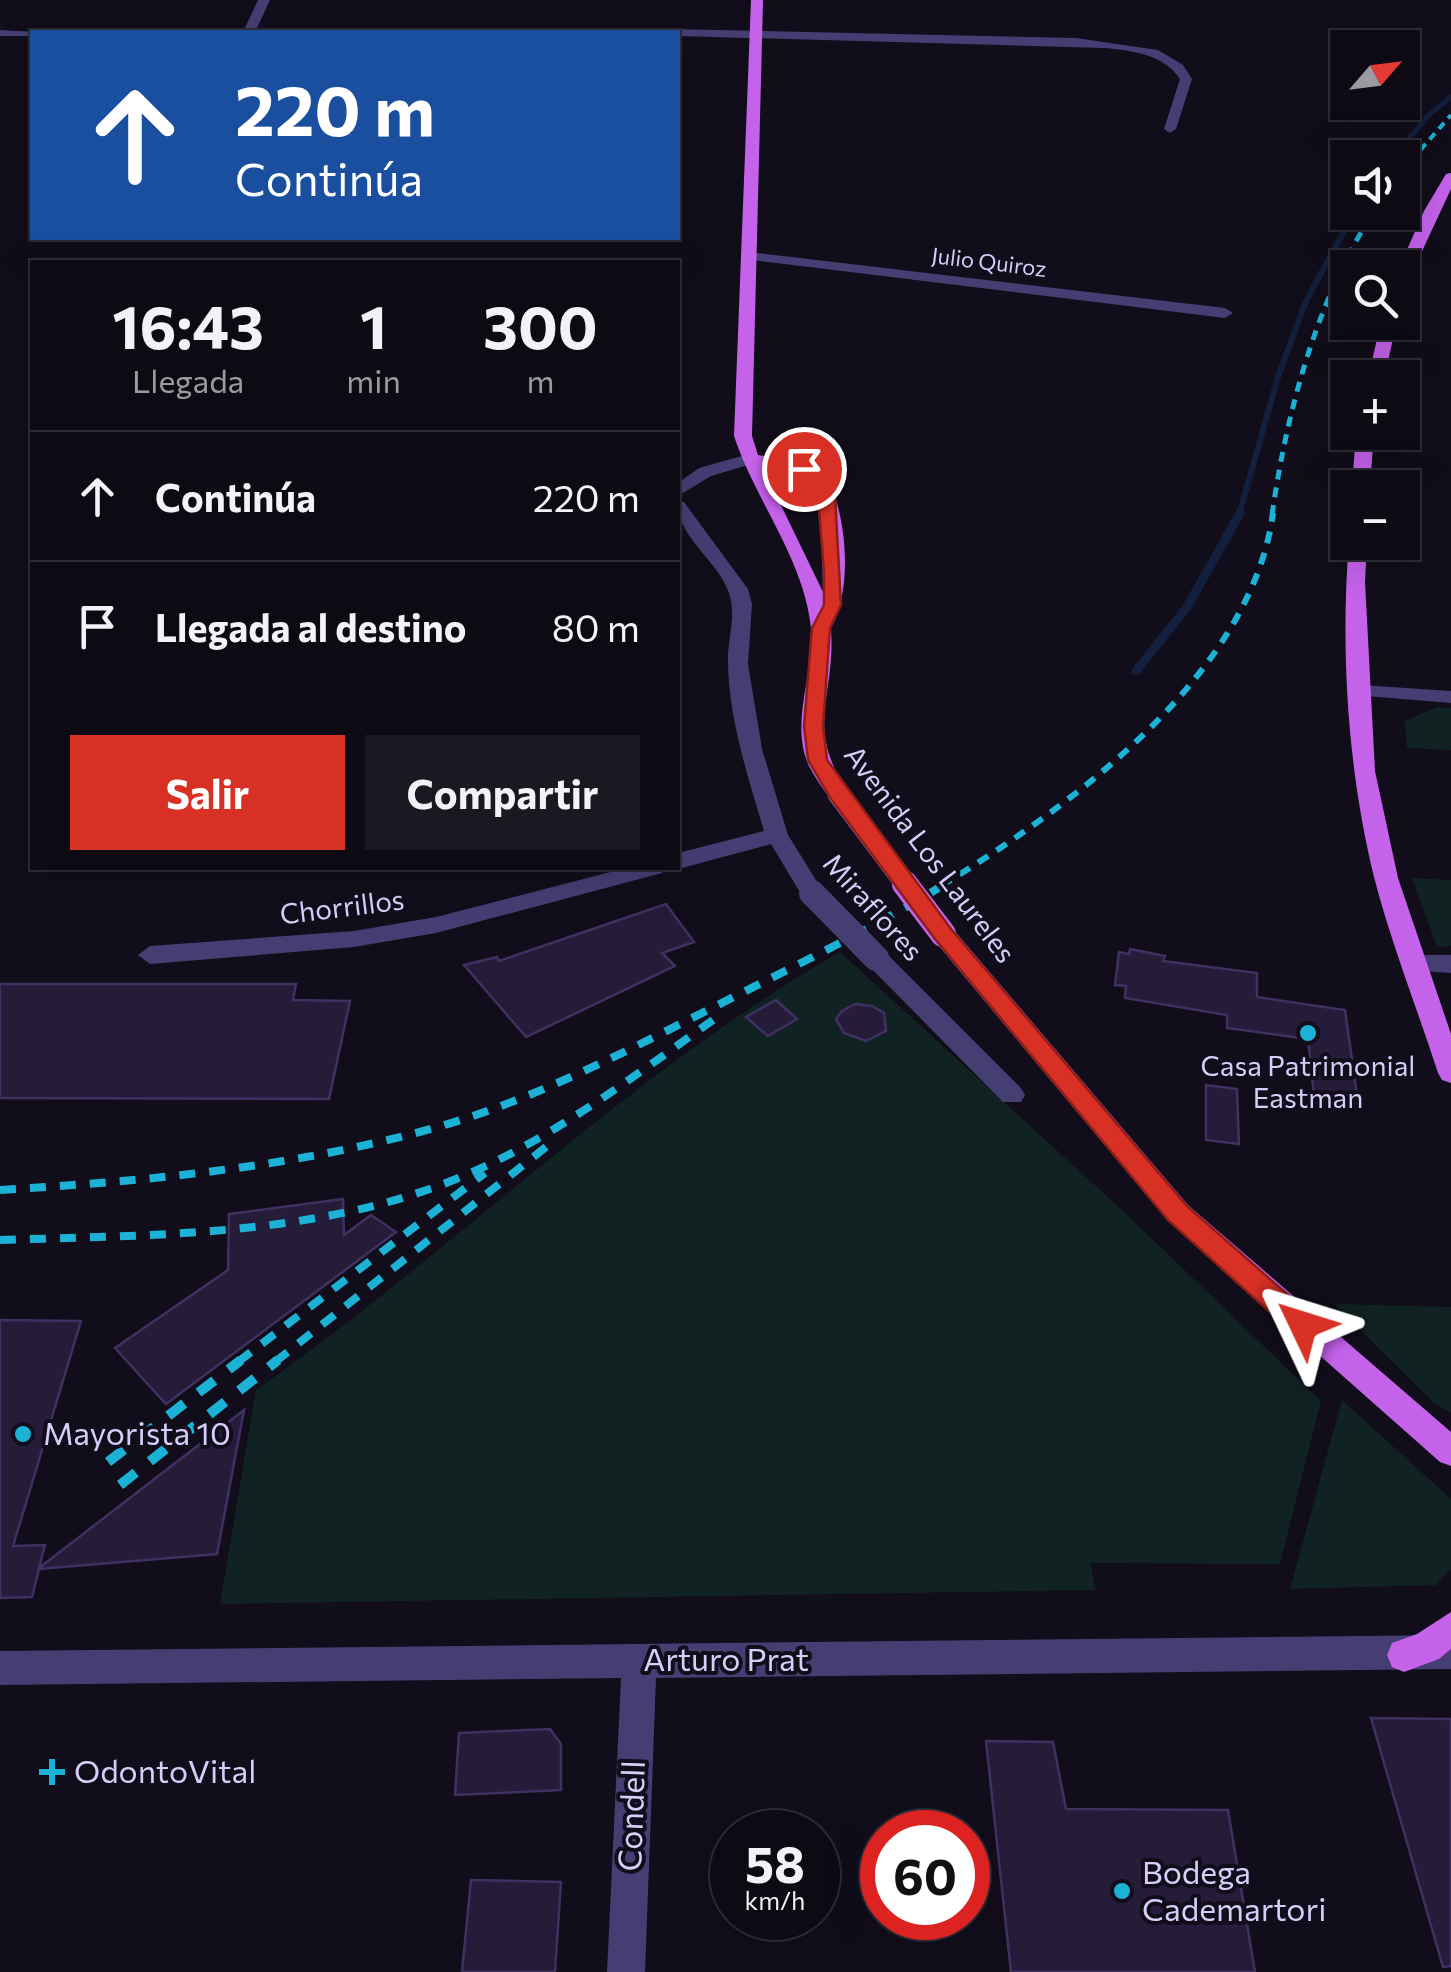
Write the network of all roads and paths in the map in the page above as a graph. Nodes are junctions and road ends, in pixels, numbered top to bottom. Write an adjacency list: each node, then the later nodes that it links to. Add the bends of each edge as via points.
1 (264, 0): 3 (street)
2 (757, 0): 7 (main road, Avenida Los Laureles)
3 (250, 30)
4 (0, 33): 5 (street)
5 (30, 33)
6 (680, 34): 7 (street)
7 (756, 34): 8 (street, via 1131,48 1181,68 1186,79); 11 (main road, Avenida Los Laureles)
8 (1170, 129)
9 (1451, 177): 10 (main road)
10 (1413, 250)
11 (748, 256): 12 (street, Julio Quiroz); 13 (main road, Avenida Los Laureles, via 742,436)
12 (1224, 313)
13 (749, 459): 14 (street, via 705,472); 17 (main road, Avenida Los Laureles, via 793,542); 17 (main road, via 786,464 821,481 833,571 832,605)
14 (680, 490)
15 (680, 509): 20 (street, Miraflores, via 738,589 738,664)
16 (1357, 560): 18 (main road)
17 (821, 628): 28 (main road, Avenida Los Laureles, bridge, via 818,760 943,934 1178,1213)
18 (1361, 691): 19 (street); 24 (main road, via 1364,771 1386,878)
19 (1451, 697)
20 (777, 835): 21 (street); 27 (street, Miraflores, bridge, via 812,893)
21 (680, 860)
22 (646, 870): 23 (street, Chorrillos, via 436,925 354,939)
23 (150, 955)
24 (1417, 964): 25 (street); 26 (main road)
25 (1451, 964)
26 (1451, 1073)
27 (1012, 1095)
28 (1451, 1452)
29 (1451, 1628): 31 (main road)
30 (1451, 1652): 31 (street, Arturo Prat)
31 (1404, 1655): 32 (street, Arturo Prat)
32 (639, 1660): 33 (street, Arturo Prat); 34 (street, Condell)
33 (0, 1668)
34 (626, 1972)

